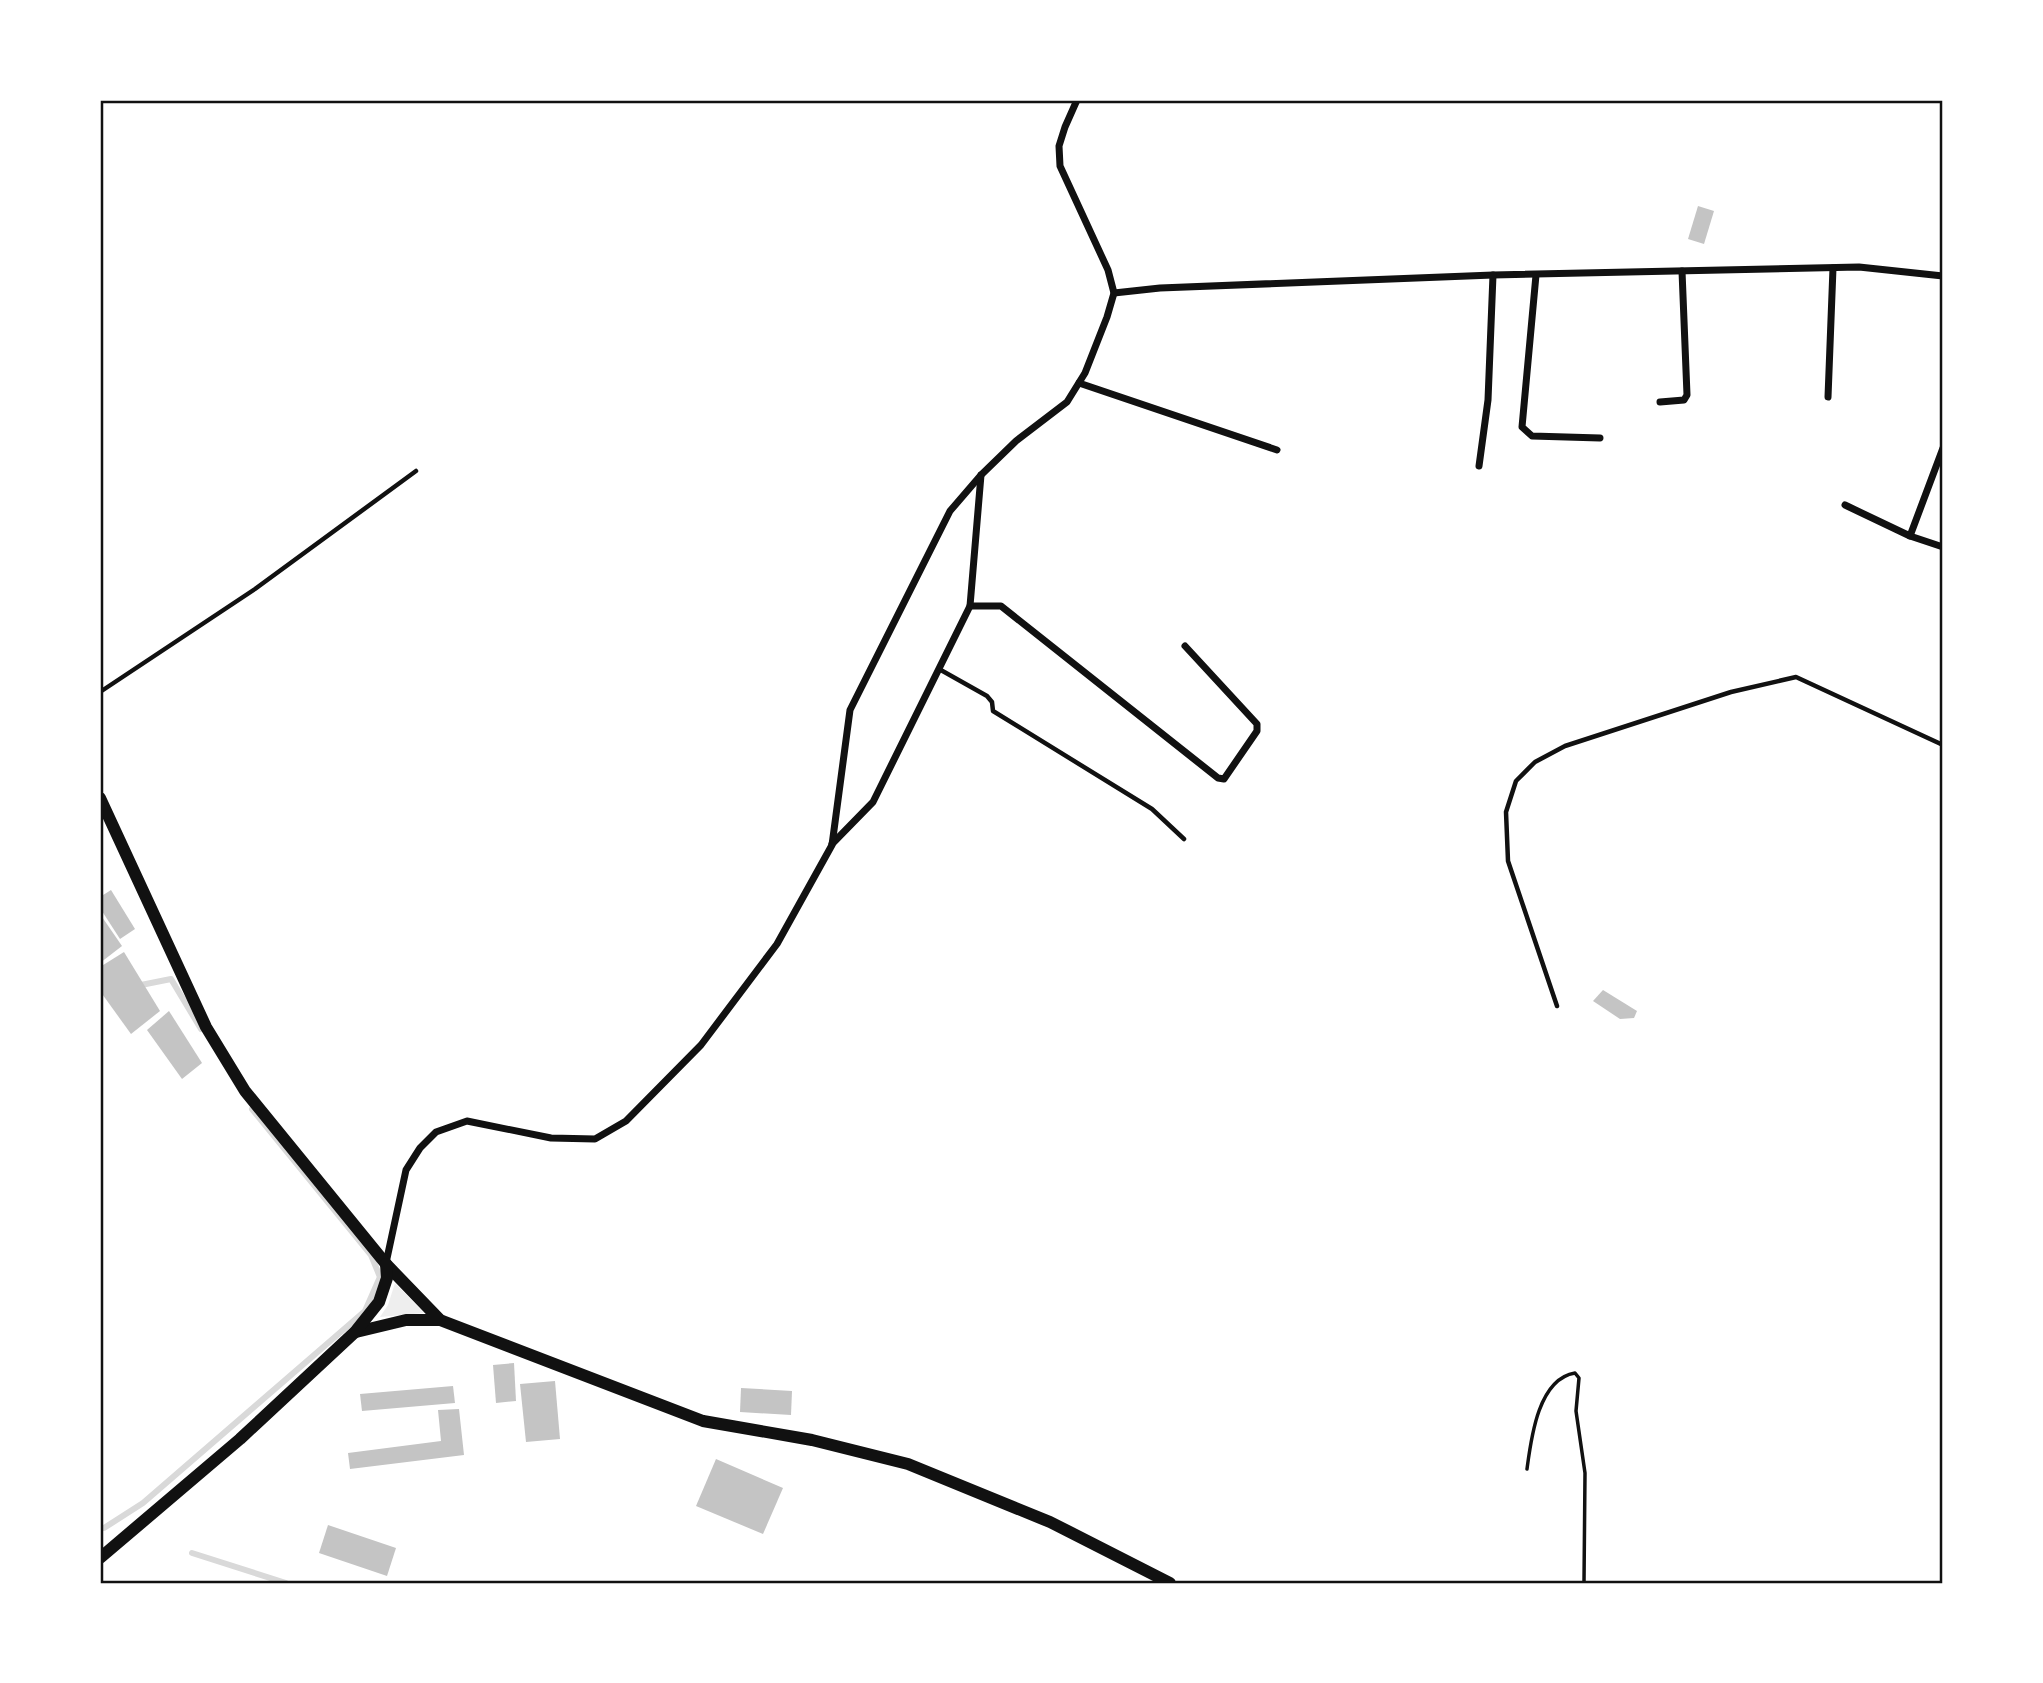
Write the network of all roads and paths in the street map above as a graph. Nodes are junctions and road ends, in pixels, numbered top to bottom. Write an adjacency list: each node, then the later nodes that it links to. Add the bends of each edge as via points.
1 (1077, 100): 7 (street, via 1059,146 1060,166)
2 (1833, 268): 3 (street); 6 (street); 9 (street)
3 (1682, 271): 5 (street); 10 (street, via 1687,395 1684,400)
4 (1493, 275): 5 (street); 7 (street); 14 (street, via 1488,400)
5 (1536, 275): 11 (street, via 1522,427 1532,436)
6 (1943, 276)
7 (1114, 293): 8 (street)
8 (1079, 383): 13 (street); 16 (street, via 1067,402)
9 (1828, 397)
10 (1660, 402)
11 (1600, 438)
12 (1943, 448): 18 (street)
13 (1278, 450)
14 (1479, 466)
15 (416, 471): 23 (lane, via 255,589)
16 (981, 475): 20 (street); 27 (street, via 950,511 850,710)
17 (1844, 505): 18 (street)
18 (1910, 536): 19 (street)
19 (1943, 547)
20 (970, 606): 21 (street, via 1000,606 1224,779 1257,731 1257,724); 22 (street)
21 (1185, 646)
22 (939, 668): 26 (lane, via 988,696 993,711 1152,809); 27 (street, via 873,802)
23 (100, 692)
24 (1943, 744): 28 (lane, via 1796,677 1731,692 1565,746 1535,762 1516,781 1506,812 1508,861)
25 (100, 798): 29 (street, via 206,1027 246,1091)
26 (1184, 839)
27 (832, 845): 29 (street, via 777,944 701,1045 626,1121 595,1139 551,1138 467,1121 436,1132 406,1170)
28 (1557, 1006)
29 (386, 1264): 30 (street); 31 (street, via 387,1278 379,1302)
30 (440, 1320): 31 (street, via 407,1320); 34 (street, via 703,1422 812,1440 908,1464 1050,1522)
31 (355, 1332): 33 (street, via 240,1439)
32 (1527, 1469): 35 (path, via 1541,1406 1556,1381 1575,1373 1585,1473)
33 (100, 1558)
34 (1170, 1583)
35 (1584, 1583)

